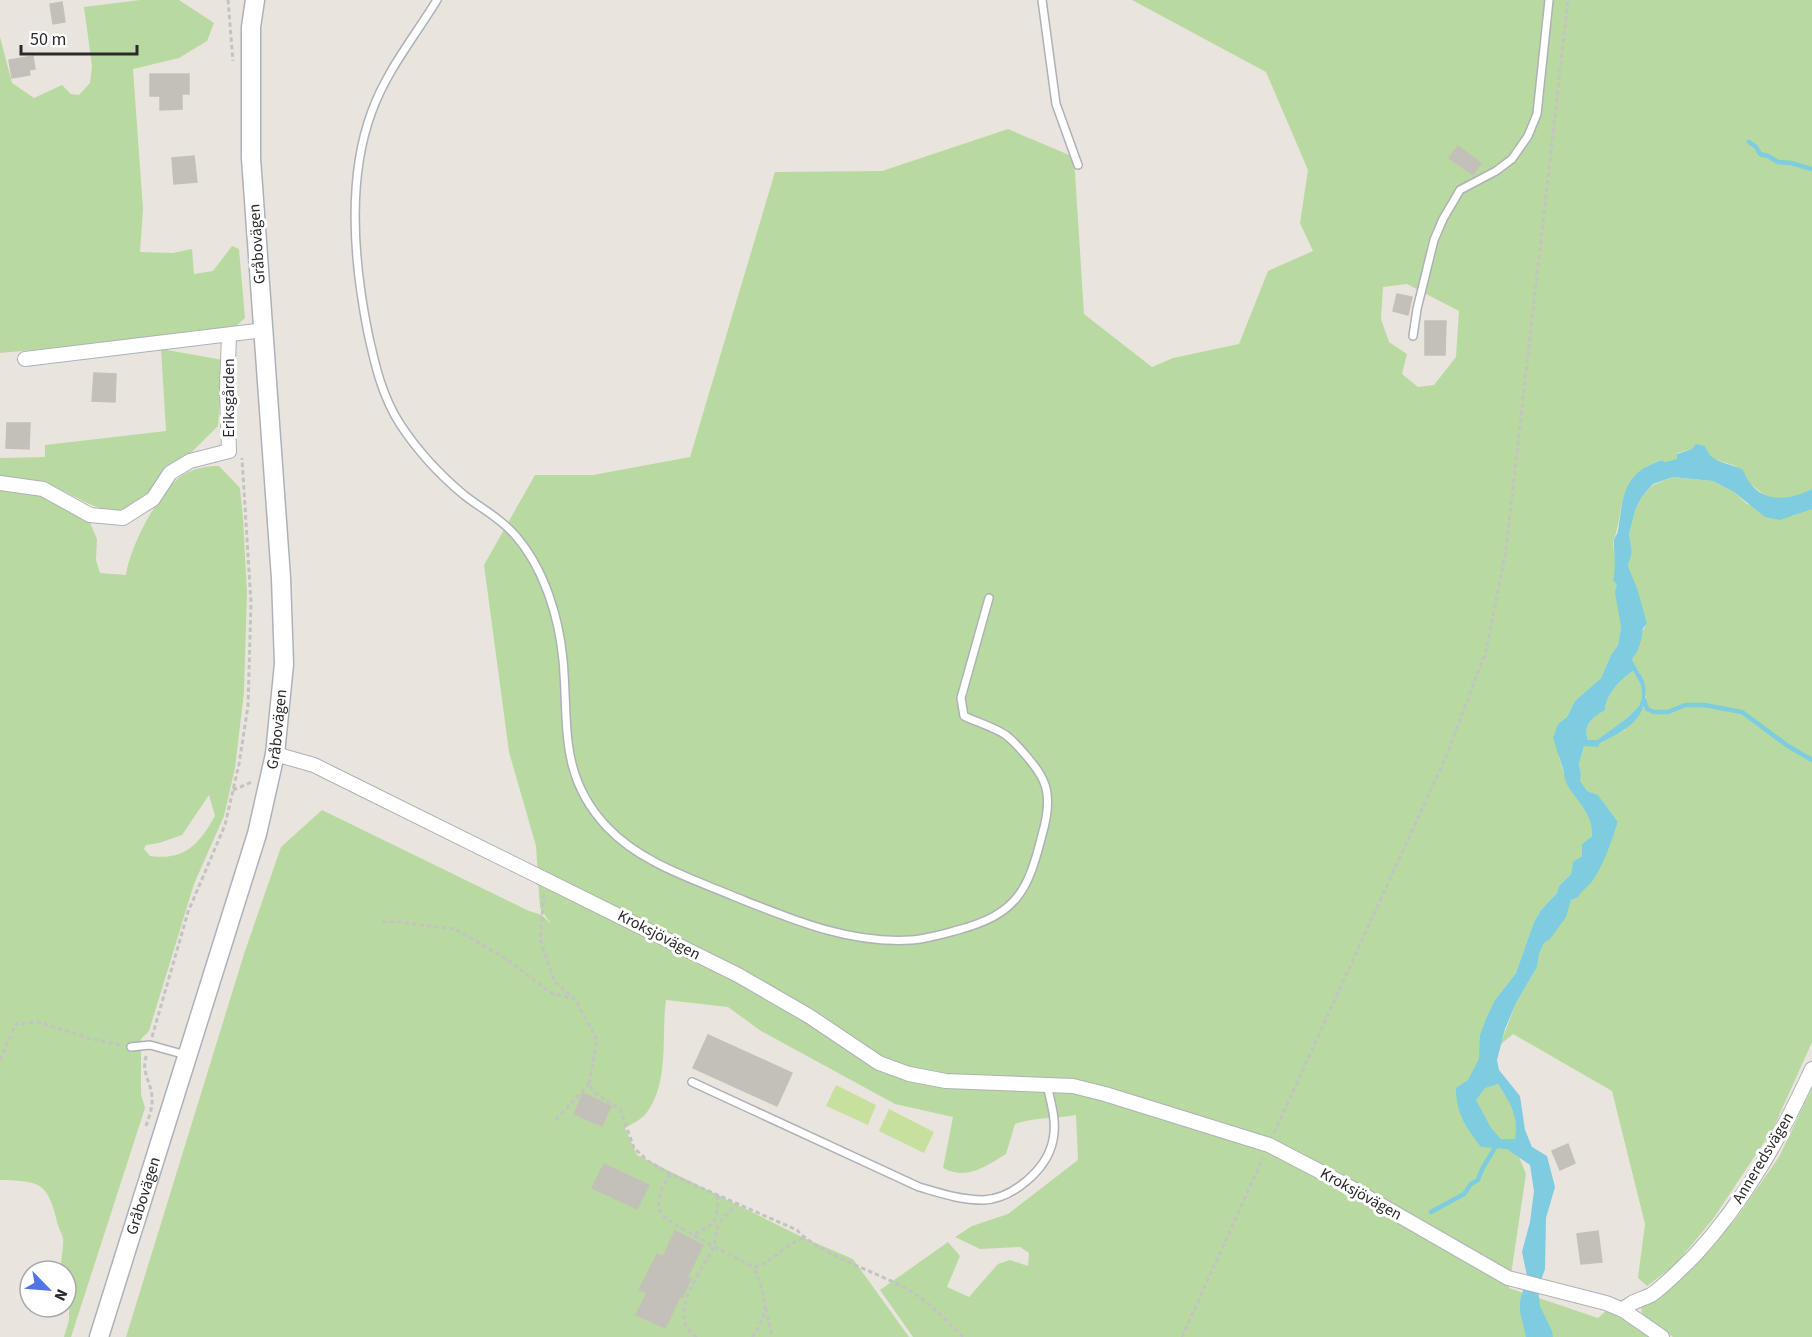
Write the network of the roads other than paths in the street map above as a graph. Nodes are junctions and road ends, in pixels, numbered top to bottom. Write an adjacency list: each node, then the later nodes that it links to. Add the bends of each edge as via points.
1 (255, 0): 6 (main road, Gråbovägen)
2 (263, 0): 6 (main road, Gråbovägen)
3 (437, 0): 13 (lane, via 392,69 372,110 363,144 355,199 356,256 375,368 383,393 405,431 440,475 499,518 517,537 547,587 563,658 570,759 587,800 607,827 640,854 668,868 849,937 911,940 994,919 1022,892 1039,848 1048,805 1045,782 1006,735 964,716 962,698)
4 (1042, 0): 7 (lane, via 1056,104)
5 (1549, 0): 10 (lane, via 1537,114 1512,159 1460,190 1443,219 1434,240)
6 (251, 95): 8 (main road, Gråbovägen, via 251,158)
7 (1078, 165)
8 (264, 330): 9 (street, Eriksgården); 14 (main road, Gråbovägen, via 284,664)
9 (229, 335): 11 (street, Eriksgården); 12 (street, Eriksgården, via 229,451 189,461 170,473 153,499 123,518 90,515 43,489)
10 (1413, 336)
11 (25, 359)
12 (0, 483)
13 (989, 598)
14 (275, 754): 16 (main road, Gråbovägen, via 257,834); 19 (street, Kroksjövägen, via 334,775 738,975 879,1063 946,1081)
15 (131, 1047): 16 (lane, via 150,1045)
16 (189, 1055): 21 (main road, Gråbovägen)
17 (1812, 1069): 20 (street, Anneredsvägen, via 1743,1196 1695,1255 1652,1294)
18 (692, 1082): 19 (lane, via 919,1187 955,1198 984,1200 1018,1189 1044,1161 1053,1142 1054,1119)
19 (1047, 1084): 20 (street, Kroksjövägen, via 1105,1094 1269,1145 1508,1278)
20 (1623, 1310): 22 (street, Kroksjövägen)
21 (99, 1337)
22 (1662, 1337)

